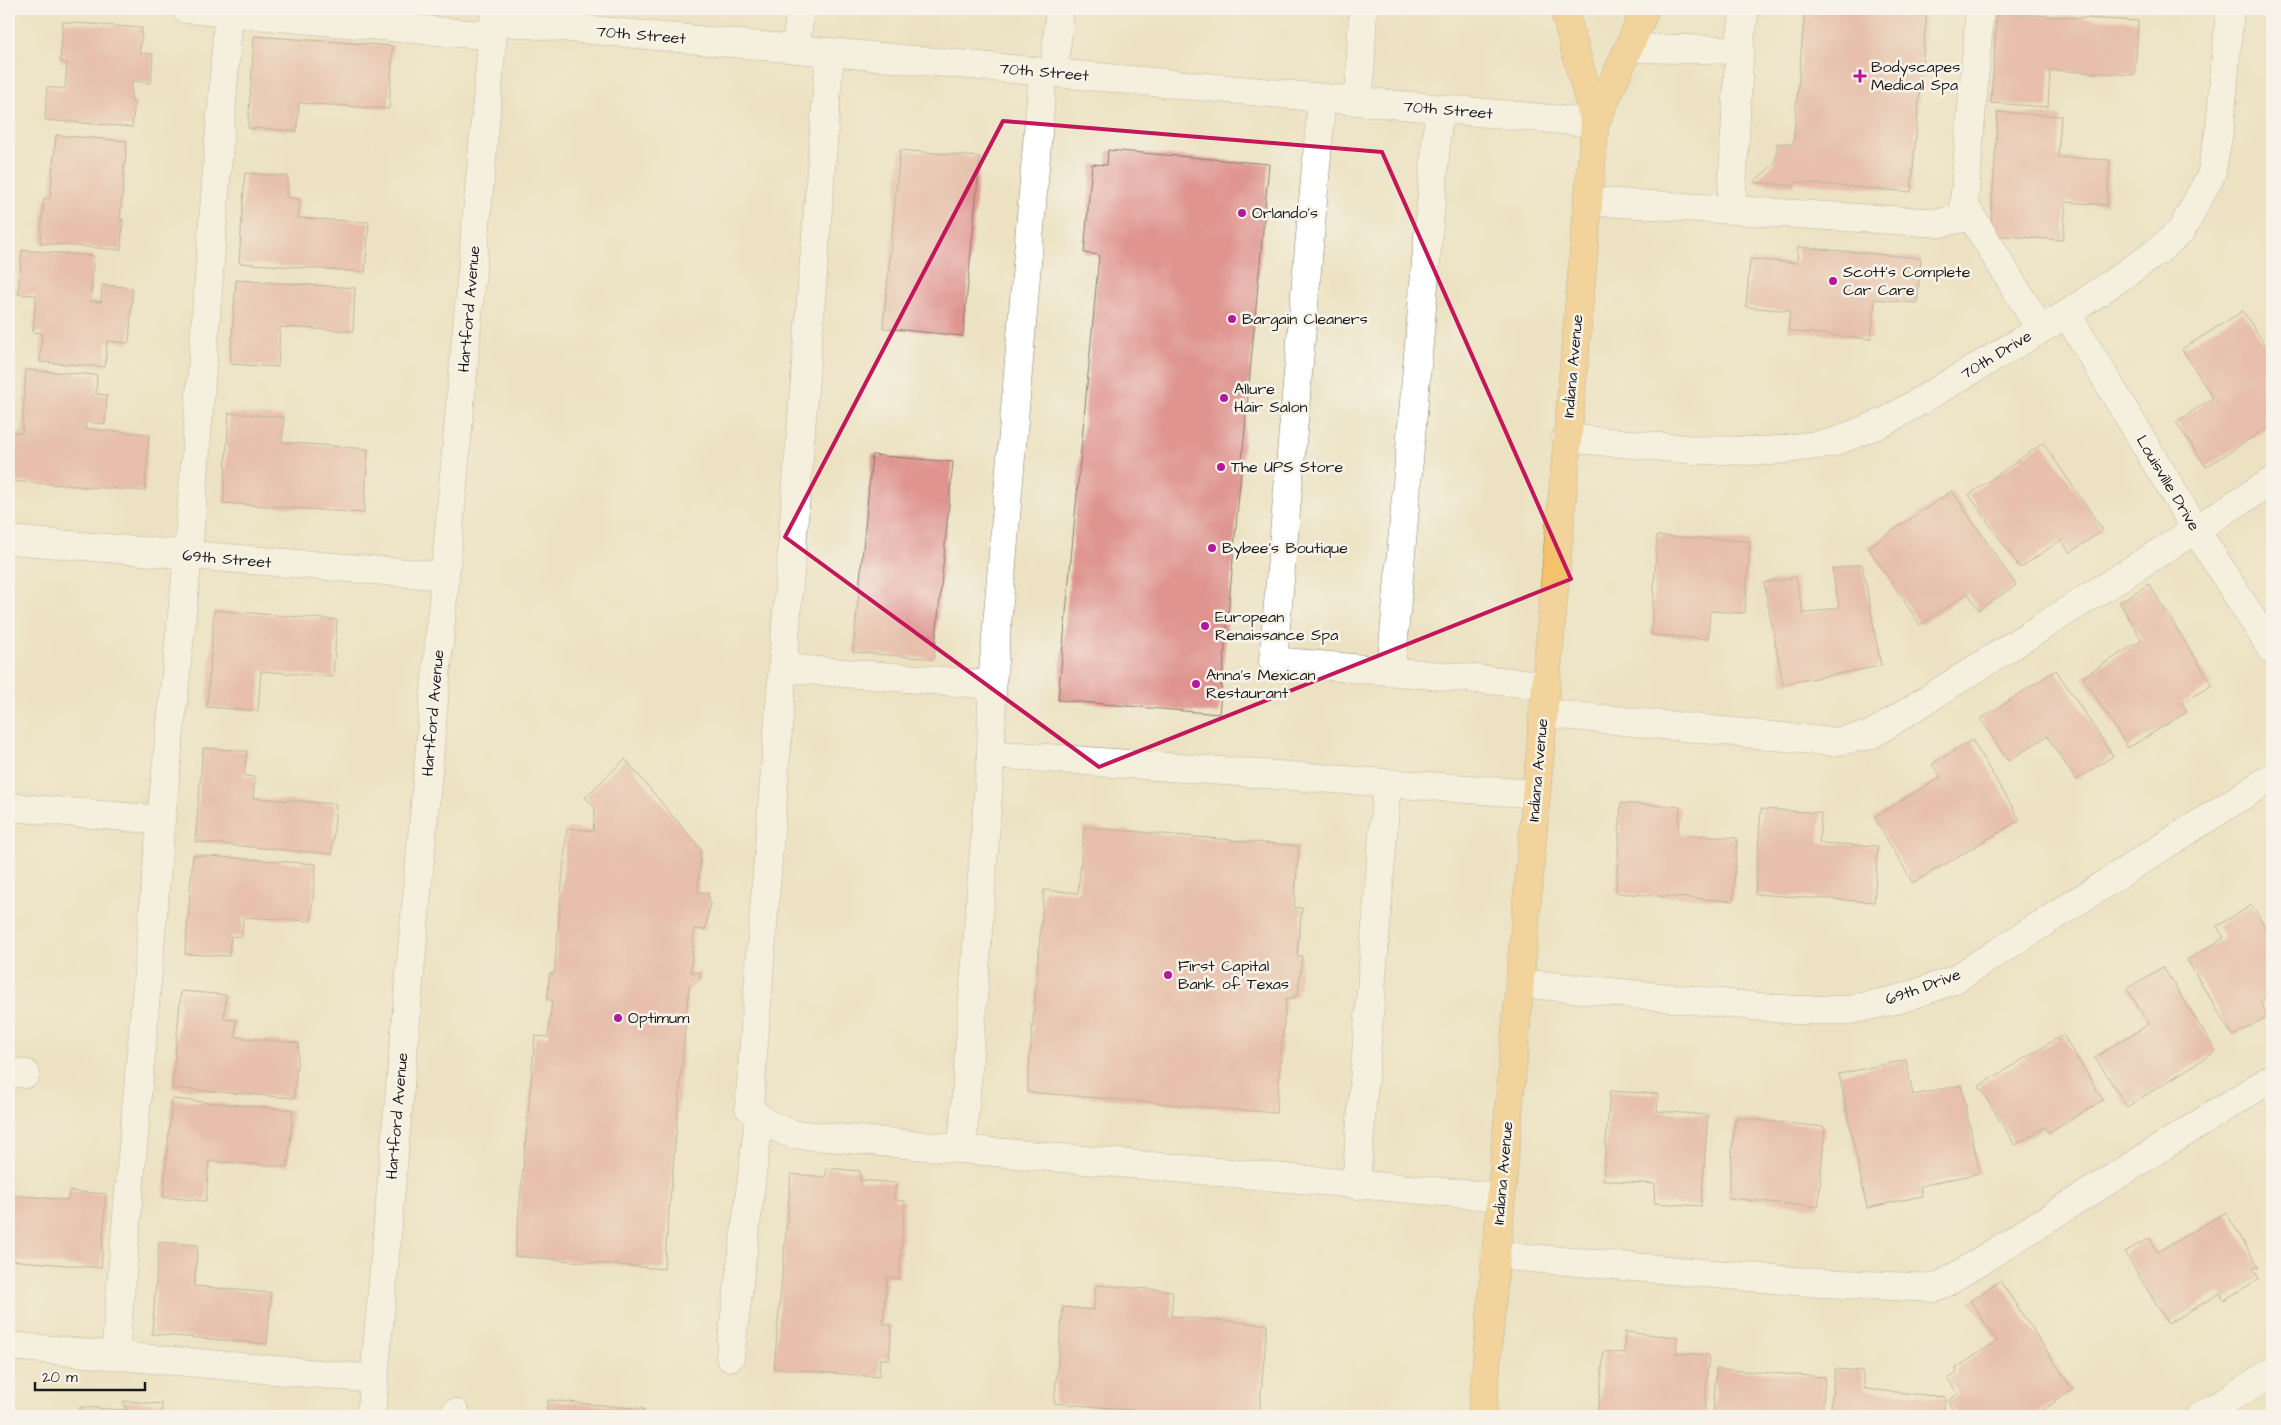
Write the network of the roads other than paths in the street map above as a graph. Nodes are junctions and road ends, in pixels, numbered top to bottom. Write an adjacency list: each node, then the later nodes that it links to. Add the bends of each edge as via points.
1 (186, 9): 10 (street, 70th Street)
2 (800, 9): 13 (street)
3 (1060, 9): 16 (street)
4 (1363, 9): 18 (street)
5 (1564, 9): 20 (main road, Indiana Avenue)
6 (1644, 9): 12 (main road, Indiana Avenue)
7 (1745, 9): 14 (street)
8 (1980, 9): 23 (street, via 1964,204)
9 (2230, 9): 24 (street, 70th Drive, via 2220,127 2211,175 2181,231 2154,254)
10 (229, 11): 11 (street, 70th Street); 30 (street)
11 (494, 22): 13 (street, 70th Street); 31 (street, Hartford Avenue)
12 (1629, 48): 14 (street); 20 (main road, Indiana Avenue)
13 (795, 49): 15 (street, 70th Street)
14 (1740, 50): 22 (street)
15 (830, 52): 16 (street, 70th Street); 33 (street)
16 (1048, 72): 17 (street, 70th Street); 35 (street)
17 (1322, 98): 18 (street, 70th Street); 34 (street, via 1273,661)
18 (1359, 101): 19 (street, 70th Street)
19 (1439, 109): 20 (street, 70th Street); 34 (street)
20 (1595, 123): 21 (main road, Indiana Avenue)
21 (1588, 201): 22 (street); 26 (main road, Indiana Avenue)
22 (1731, 210): 23 (street, via 1940,223)
23 (1971, 216): 25 (street)
24 (2067, 314): 25 (street, 70th Drive); 28 (street, Louisville Drive)
25 (2040, 329): 26 (street, 70th Drive, via 1886,421 1832,443 1770,451 1695,450)
26 (1566, 438): 36 (main road, Indiana Avenue)
27 (2272, 481): 28 (street)
28 (2196, 530): 32 (street, Louisville Drive); 37 (street, via 1870,735 1833,742)
29 (9, 540): 30 (street, 69th Street)
30 (188, 556): 31 (street, 69th Street); 43 (street)
31 (445, 576): 55 (street, Hartford Avenue)
32 (2272, 650)
33 (783, 668): 35 (street); 46 (street, via 749,1108)
34 (1391, 671): 36 (street)
35 (992, 685): 38 (street)
36 (1545, 685): 37 (main road, Indiana Avenue)
37 (1543, 713): 41 (main road, Indiana Avenue)
38 (991, 754): 40 (street); 47 (street)
39 (2272, 777): 44 (street, 69th Drive, via 1954,980 1903,998 1850,1010 1794,1010)
40 (1387, 783): 41 (street); 48 (street)
41 (1535, 794): 44 (main road, Indiana Avenue)
42 (9, 807): 43 (street)
43 (161, 820): 52 (street)
44 (1519, 982): 49 (main road, Indiana Avenue)
45 (2272, 1078): 50 (street, via 1937,1288 1820,1283)
46 (759, 1118): 47 (street, via 792,1134); 53 (street)
47 (962, 1149): 48 (street)
48 (1356, 1184): 49 (street)
49 (1500, 1197): 50 (main road, Indiana Avenue)
50 (1495, 1255): 57 (main road, Indiana Avenue)
51 (9, 1346): 52 (street)
52 (114, 1355): 55 (street)
53 (730, 1356)
54 (2272, 1372): 58 (street)
55 (374, 1378): 56 (street, Hartford Avenue)
56 (371, 1416)
57 (1482, 1416)
58 (2201, 1416)

